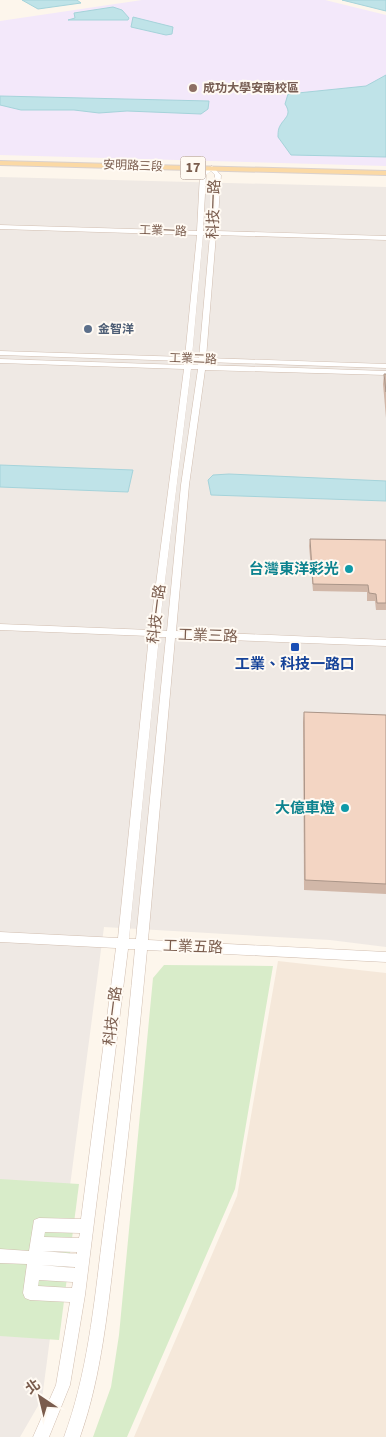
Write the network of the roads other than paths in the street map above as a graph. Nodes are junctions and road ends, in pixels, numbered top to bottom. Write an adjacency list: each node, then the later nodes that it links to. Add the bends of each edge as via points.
1 (0, 163): 2 (main road, 安明路三段 / 17)
2 (212, 168): 4 (main road, 安明路三段 / 17); 5 (street, 科技一路); 6 (street, 科技一路)
3 (0, 169): 5 (main road, 安明路三段 / 17)
4 (386, 173)
5 (203, 174): 6 (main road, 安明路三段 / 17); 9 (street, 科技一路)
6 (218, 175): 7 (main road, 安明路三段 / 17); 10 (street, 科技一路)
7 (386, 179)
8 (0, 227): 9 (street, 工業一路)
9 (200, 232): 10 (street, 工業一路); 14 (street, 科技一路)
10 (214, 233): 11 (street, 工業一路); 15 (street, 科技一路)
11 (386, 238)
12 (0, 353): 14 (street, 工業二路)
13 (0, 361): 14 (street, 工業二路)
14 (187, 363): 15 (street, 工業二路); 19 (street, 科技一路)
15 (202, 363): 16 (street, 工業二路); 17 (street, 工業二路); 20 (street, 科技一路, via 185,485)
16 (386, 366)
17 (386, 373)
18 (0, 627): 19 (street, 工業三路)
19 (154, 635): 20 (street, 工業三路); 23 (street, 科技一路)
20 (172, 635): 21 (street, 工業三路); 24 (street, 科技一路)
21 (386, 643)
22 (0, 937): 23 (street, 工業五路)
23 (123, 943): 24 (street, 工業五路); 26 (street, 科技一路)
24 (141, 946): 25 (street, 工業五路); 34 (street, 科技一路, via 126,1107 101,1307 83,1407)
25 (386, 957)
26 (87, 1226): 27 (street, 科技一路); 29 (street, via 39,1225)
27 (85, 1245): 29 (street); 31 (street, 科技一路)
28 (0, 1256): 29 (street)
29 (35, 1258): 30 (street); 31 (street); 32 (street, via 30,1292)
30 (74, 1260)
31 (81, 1276): 32 (street, 科技一路)
32 (78, 1295): 33 (street, 科技一路, via 63,1385)
33 (42, 1437)
34 (72, 1437)

